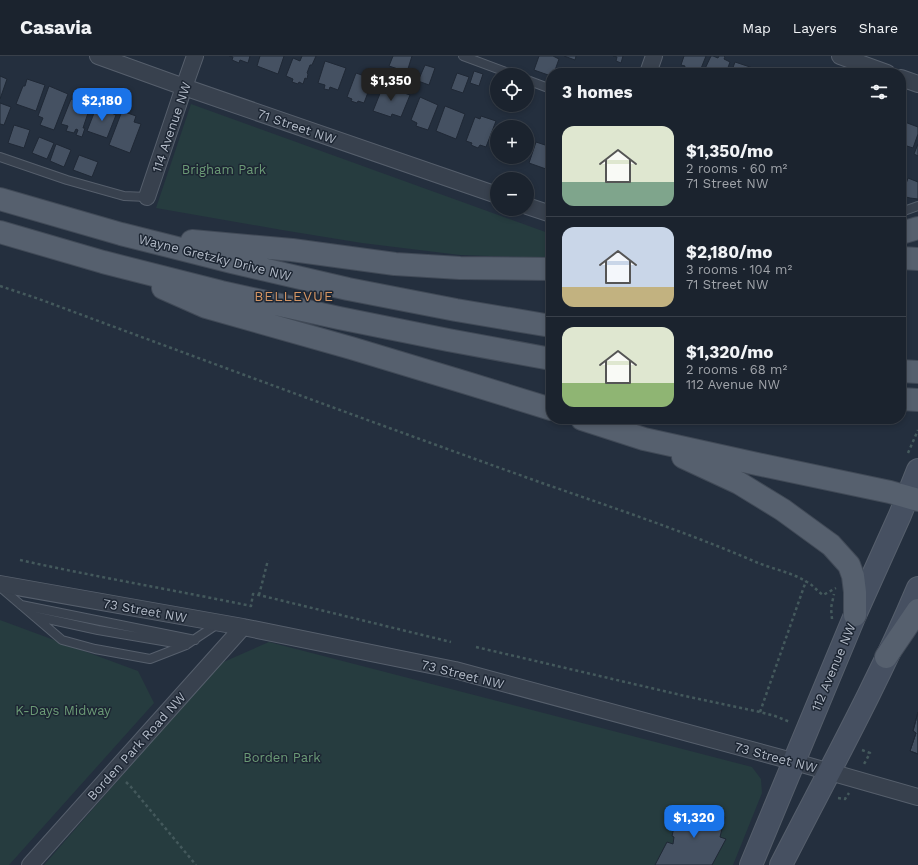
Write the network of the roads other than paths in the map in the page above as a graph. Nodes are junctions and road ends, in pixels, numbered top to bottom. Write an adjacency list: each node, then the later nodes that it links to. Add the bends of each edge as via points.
1 (98, 56): 12 (street, 71 Street NW)
2 (195, 56): 12 (street, 114 Avenue NW)
3 (464, 56): 6 (lane)
4 (654, 56): 7 (street)
5 (840, 56): 8 (street)
6 (496, 68)
7 (650, 68)
8 (873, 68)
9 (906, 80): 11 (street)
10 (534, 83): 13 (lane)
11 (918, 84)
12 (184, 87): 15 (street, 71 Street NW); 16 (street, 114 Avenue NW)
13 (546, 87)
14 (0, 156): 16 (lane, via 74,182 124,196)
15 (490, 193)
16 (147, 198)
17 (0, 199): 25 (main road, Wayne Gretzky Drive NW)
18 (918, 206): 20 (lane)
19 (534, 208): 21 (street)
20 (906, 210)
21 (546, 212)
22 (918, 228): 24 (main road)
23 (0, 232): 28 (main road)
24 (906, 232)
25 (121, 234): 29 (main road, via 292,250 395,264); 30 (main road, Wayne Gretzky Drive NW, via 348,289)
26 (906, 258): 27 (main road)
27 (918, 259)
28 (103, 262): 31 (main road, via 339,318); 36 (main road, via 206,307)
29 (546, 269)
30 (546, 325)
31 (546, 358)
32 (906, 371): 33 (main road)
33 (918, 372)
34 (906, 399): 35 (main road)
35 (918, 400)
36 (546, 407)
37 (598, 424): 38 (main road)
38 (644, 439): 40 (main road); 45 (main road, via 739,483 784,510 831,545 849,565 853,576)
39 (918, 470): 40 (main road, 112 Avenue NW)
40 (913, 499): 45 (main road, 112 Avenue NW)
41 (2, 588): 43 (lane); 47 (street, 73 Street NW)
42 (918, 588): 51 (main road)
43 (21, 604): 46 (lane); 49 (lane)
44 (918, 610): 51 (main road)
45 (855, 615): 52 (main road, 112 Avenue NW)
46 (33, 616): 50 (lane); 50 (lane, via 62,640 102,650 150,659)
47 (215, 626): 48 (street, 73 Street NW); 49 (lane)
48 (243, 627): 52 (street, 73 Street NW, via 455,670); 55 (street, Borden Park Road NW)
49 (195, 640): 50 (lane)
50 (186, 645)
51 (886, 657): 53 (main road)
52 (794, 762): 53 (street, 73 Street NW); 56 (main road, 112 Avenue NW)
53 (829, 772): 54 (street, 73 Street NW); 57 (main road)
54 (918, 797)
55 (30, 865)
56 (751, 865)
57 (781, 865)

